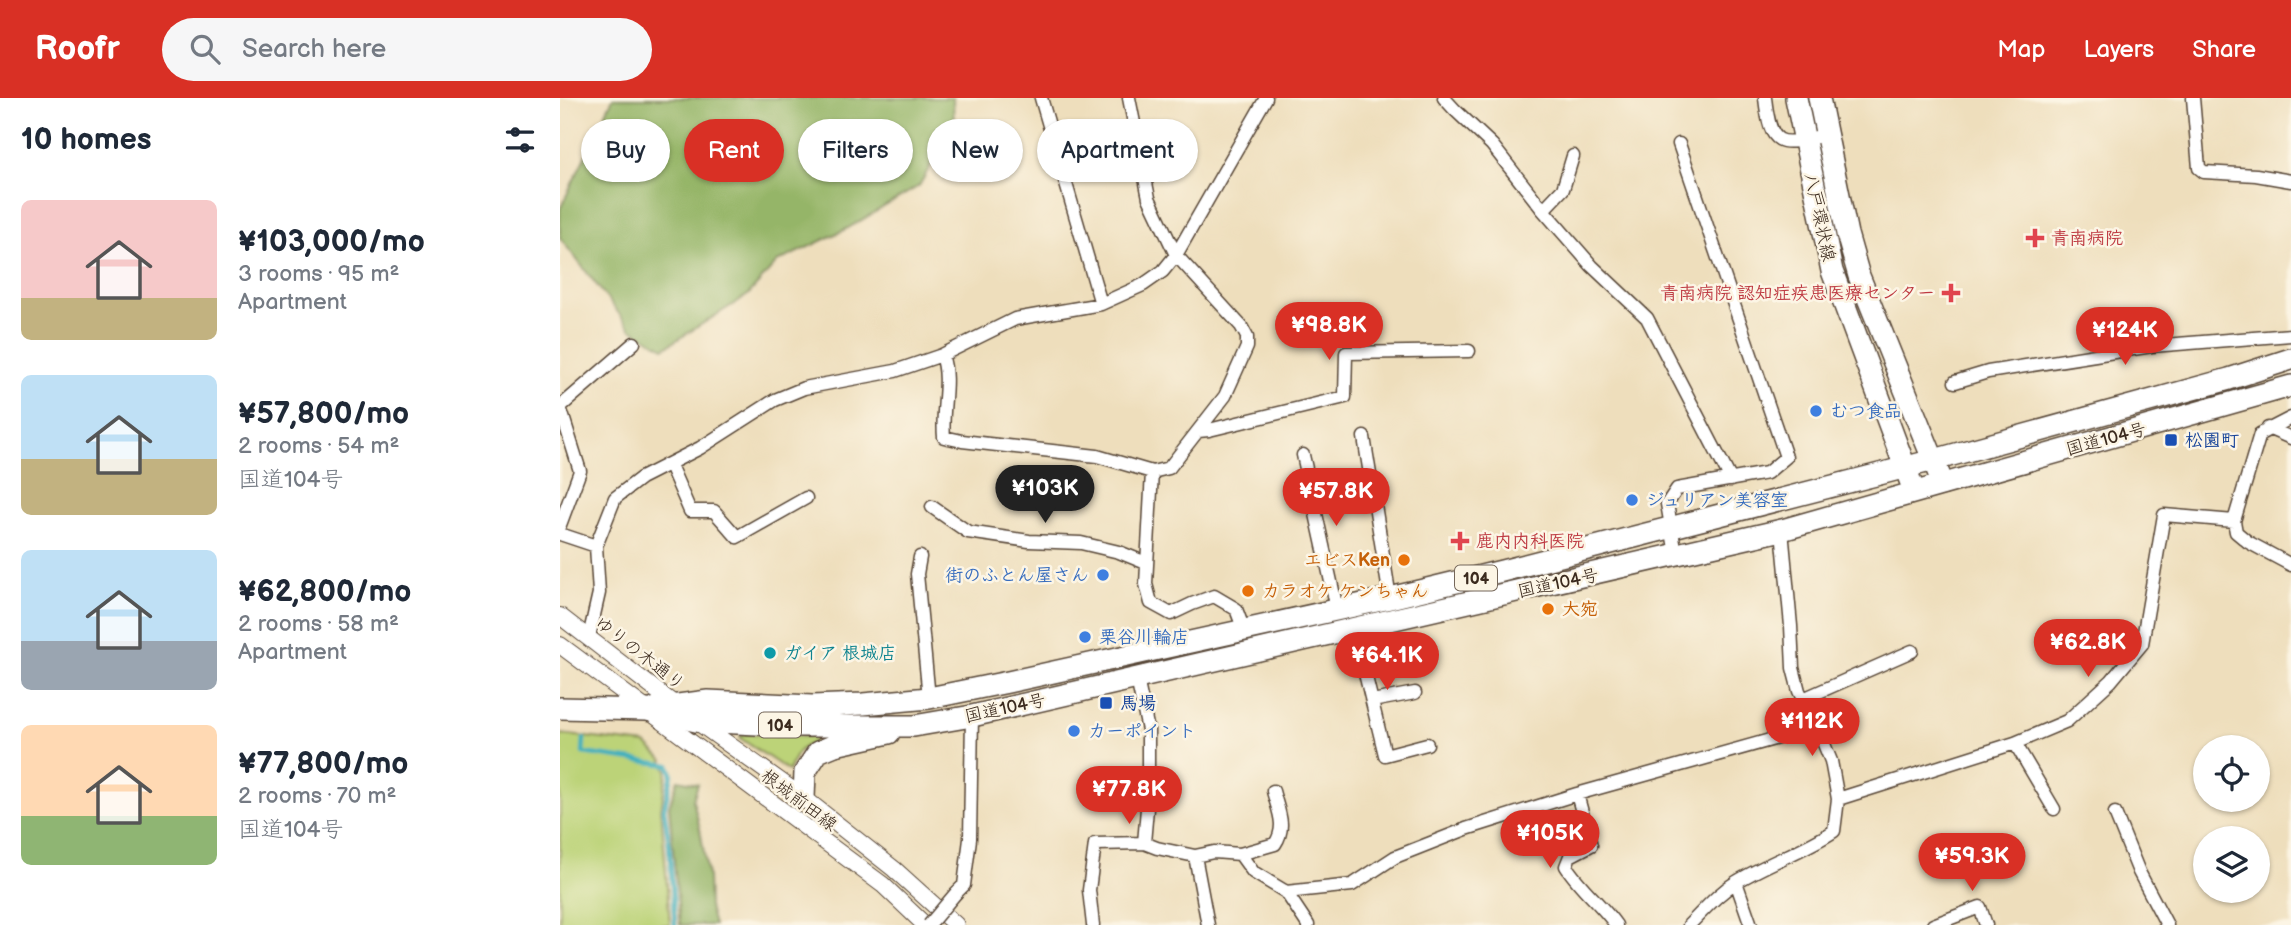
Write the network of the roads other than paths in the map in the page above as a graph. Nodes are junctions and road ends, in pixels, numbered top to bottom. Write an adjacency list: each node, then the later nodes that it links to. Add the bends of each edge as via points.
1 (1041, 98): 16 (street)
2 (1129, 98): 15 (street, via 1149,198)
3 (1266, 98): 15 (street)
4 (1444, 98): 14 (street, via 1492,145)
5 (1765, 98): 10 (street, via 1768,125 1775,136 1782,142)
6 (1796, 98): 10 (main road, 八戸環状線)
7 (1819, 98): 9 (main road, 八戸環状線)
8 (2193, 98): 13 (street, via 2199,168)
9 (1825, 135): 10 (street); 31 (main road, 八戸環状線, via 1859,276)
10 (1803, 140): 33 (main road, 八戸環状線, via 1832,271)
11 (1679, 144): 35 (street, via 1786,457 1767,473)
12 (1573, 156): 14 (street, via 1563,189)
13 (2291, 181)
14 (1543, 210): 35 (street, via 1592,266 1647,318)
15 (1176, 256): 16 (street, via 1143,285); 27 (street, via 1247,337 1225,397)
16 (1101, 304): 20 (street, via 1015,319)
17 (2291, 335): 22 (street, via 2152,346 1988,372)
18 (634, 343): 24 (street)
19 (1469, 351): 27 (street, via 1346,353 1345,397)
20 (942, 355): 32 (street, via 895,371 804,388); 34 (street, via 947,370 944,437 1097,456)
21 (2291, 359): 31 (main road, 国道104号 / 104)
22 (1955, 382)
23 (2291, 386): 36 (main road, 国道104号 / 104)
24 (560, 407): 41 (street, via 580,471)
25 (2291, 418): 26 (street)
26 (2268, 428): 29 (street); 40 (street, via 2260,434)
27 (1198, 431): 34 (street, via 1169,468)
28 (1364, 437): 50 (street)
29 (2291, 438)
30 (1303, 455): 51 (street)
31 (1934, 460): 33 (main road, 国道104号 / 104); 36 (main road, 八戸環状線)
32 (670, 465): 38 (street, via 690,511 714,511 737,537); 45 (street, via 641,478 615,498)
33 (1907, 467): 37 (main road, 八戸環状線); 42 (main road, 国道104号 / 104)
34 (1152, 472): 48 (street)
35 (1731, 480): 42 (street, via 1677,489 1667,504)
36 (1943, 484): 37 (main road, 国道104号 / 104)
37 (1914, 491): 43 (main road, 国道104号 / 104)
38 (806, 498)
39 (932, 507): 48 (street, via 968,532 1081,543)
40 (2234, 521): 49 (street, via 2236,532 2248,542); 71 (street, via 2164,515 2142,644 2111,681 2067,721)
41 (560, 525)
42 (1671, 527): 46 (street); 50 (main road, 国道104号 / 104)
43 (1782, 530): 46 (main road, 国道104号 / 104); 62 (street, via 1793,668)
44 (560, 534): 45 (street)
45 (596, 546): 55 (street, via 599,593)
46 (1676, 554): 53 (main road, 国道104号 / 104)
47 (920, 557): 61 (street, via 917,574)
48 (1146, 563): 54 (street, via 1151,603 1171,614 1214,596 1236,609)
49 (2291, 565)
50 (1390, 598): 51 (main road, 国道104号 / 104)
51 (1337, 608): 54 (main road, 国道104号 / 104)
52 (560, 615): 55 (street, ゆりの木通り)
53 (1354, 628): 58 (main road, 国道104号 / 104); 63 (street)
54 (1244, 630): 58 (street); 61 (main road, 国道104号 / 104)
55 (589, 637): 64 (street, ゆりの木通り)
56 (560, 645): 66 (street)
57 (1912, 650): 62 (street)
58 (1252, 653): 59 (main road, 国道104号 / 104)
59 (1137, 679): 67 (main road, 国道104号 / 104); 79 (street, via 1148,730)
60 (1415, 693): 63 (street)
61 (929, 698): 64 (main road, 国道104号 / 104, via 812,706 708,701)
62 (1803, 699): 70 (street)
63 (1372, 701): 72 (street, via 1385,755)
64 (675, 705): 66 (main road, 国道104号 / 104); 68 (street, ゆりの木通り)
65 (560, 708): 66 (main road, 国道104号 / 104)
66 (647, 710): 68 (main road, 国道104号 / 104); 84 (street, 根城前田線, via 883,885)
67 (972, 716): 69 (main road, 国道104号 / 104); 84 (street, bridge, via 970,839 964,885)
68 (696, 721): 69 (main road, 国道104号 / 104); 75 (street, 根城前田線)
69 (915, 726): 75 (main road, via 818,752 805,772)
70 (1818, 727): 74 (street); 76 (street)
71 (2015, 743): 76 (street); 77 (street)
72 (1427, 744)
73 (1273, 791): 80 (street, via 1282,834 1275,844)
74 (1577, 794): 83 (street, via 1395,857 1352,885); 89 (street, via 1591,845 1570,856 1566,866)
75 (804, 799): 85 (street, 根城前田線, via 894,869)
76 (1838, 799): 82 (street, via 1834,831)
77 (2054, 810)
78 (2115, 813): 94 (street, via 2138,872)
79 (1144, 843): 81 (street); 86 (street, via 1096,844 1089,890)
80 (1240, 854): 81 (street); 83 (street, via 1253,872)
81 (1195, 856): 87 (street)
82 (1736, 883): 90 (street); 91 (street)
83 (1286, 892): 88 (street)
84 (927, 925)
85 (956, 925)
86 (1093, 925)
87 (1208, 925)
88 (1308, 925)
89 (1616, 925)
90 (1689, 925)
91 (1751, 925)
92 (1933, 925): 93 (street, via 1980,907)
93 (1986, 925)
94 (2168, 925)

